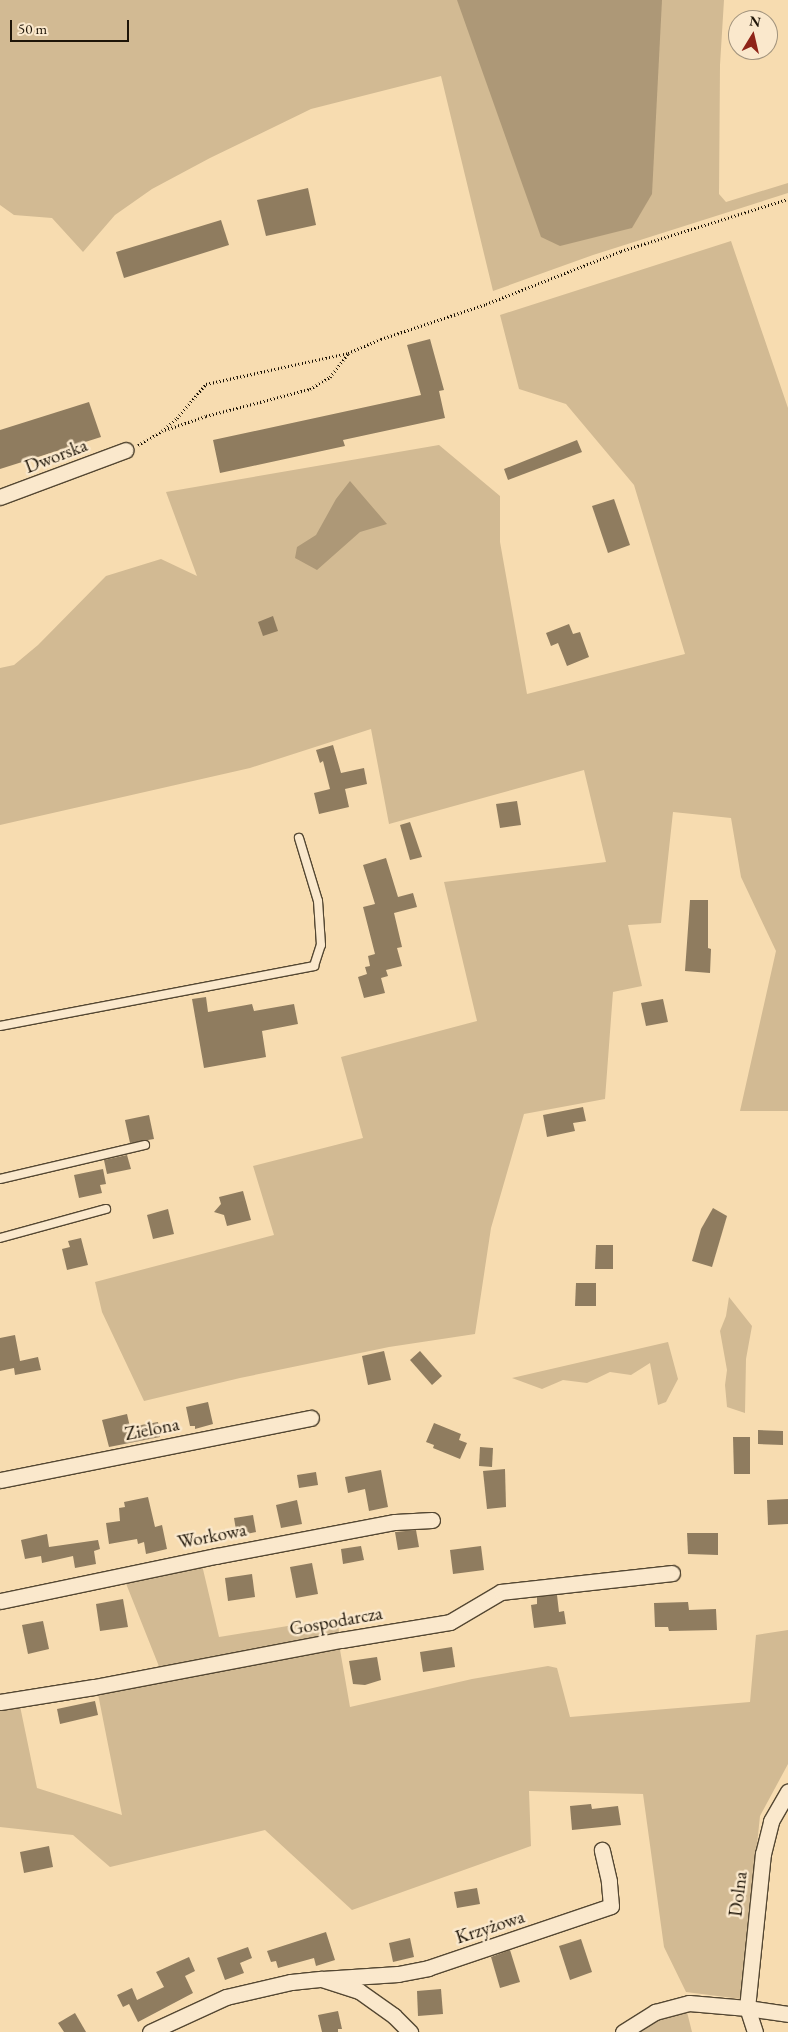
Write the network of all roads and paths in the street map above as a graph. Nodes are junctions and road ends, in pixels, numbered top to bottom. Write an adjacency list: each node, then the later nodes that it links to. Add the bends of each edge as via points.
1 (788, 200): 2 (path, via 621,251)
2 (348, 353): 3 (path, via 330,377 310,389 206,416); 3 (path, via 206,384)
3 (162, 432): 4 (path)
4 (126, 450): 5 (street, Dworska)
5 (0, 497)
6 (299, 838): 7 (lane, via 318,900 321,945 314,966)
7 (0, 1026)
8 (144, 1145): 9 (lane)
9 (0, 1179)
10 (106, 1209): 11 (lane)
11 (0, 1238)
12 (311, 1418): 13 (street, Zielona)
13 (0, 1480)
14 (432, 1520): 16 (street, Workowa, via 395,1522 291,1541)
15 (672, 1573): 17 (street, Gospodarcza, via 501,1592 450,1622)
16 (0, 1601)
17 (0, 1702)
18 (788, 1791): 21 (street, Dolna, via 771,1821 763,1854)
19 (602, 1850): 20 (street, Krzyżowa, via 611,1906 428,1968 398,1974)
20 (322, 1979): 23 (street, Krzyżowa, via 291,1982 226,1997); 24 (street, Krzyżowa, via 358,1991 394,2016)
21 (747, 2008): 22 (street); 25 (street, via 689,2003 654,2012); 26 (street, Dolna)
22 (788, 2014)
23 (150, 2032)
24 (410, 2032)
25 (624, 2032)
26 (755, 2032)

